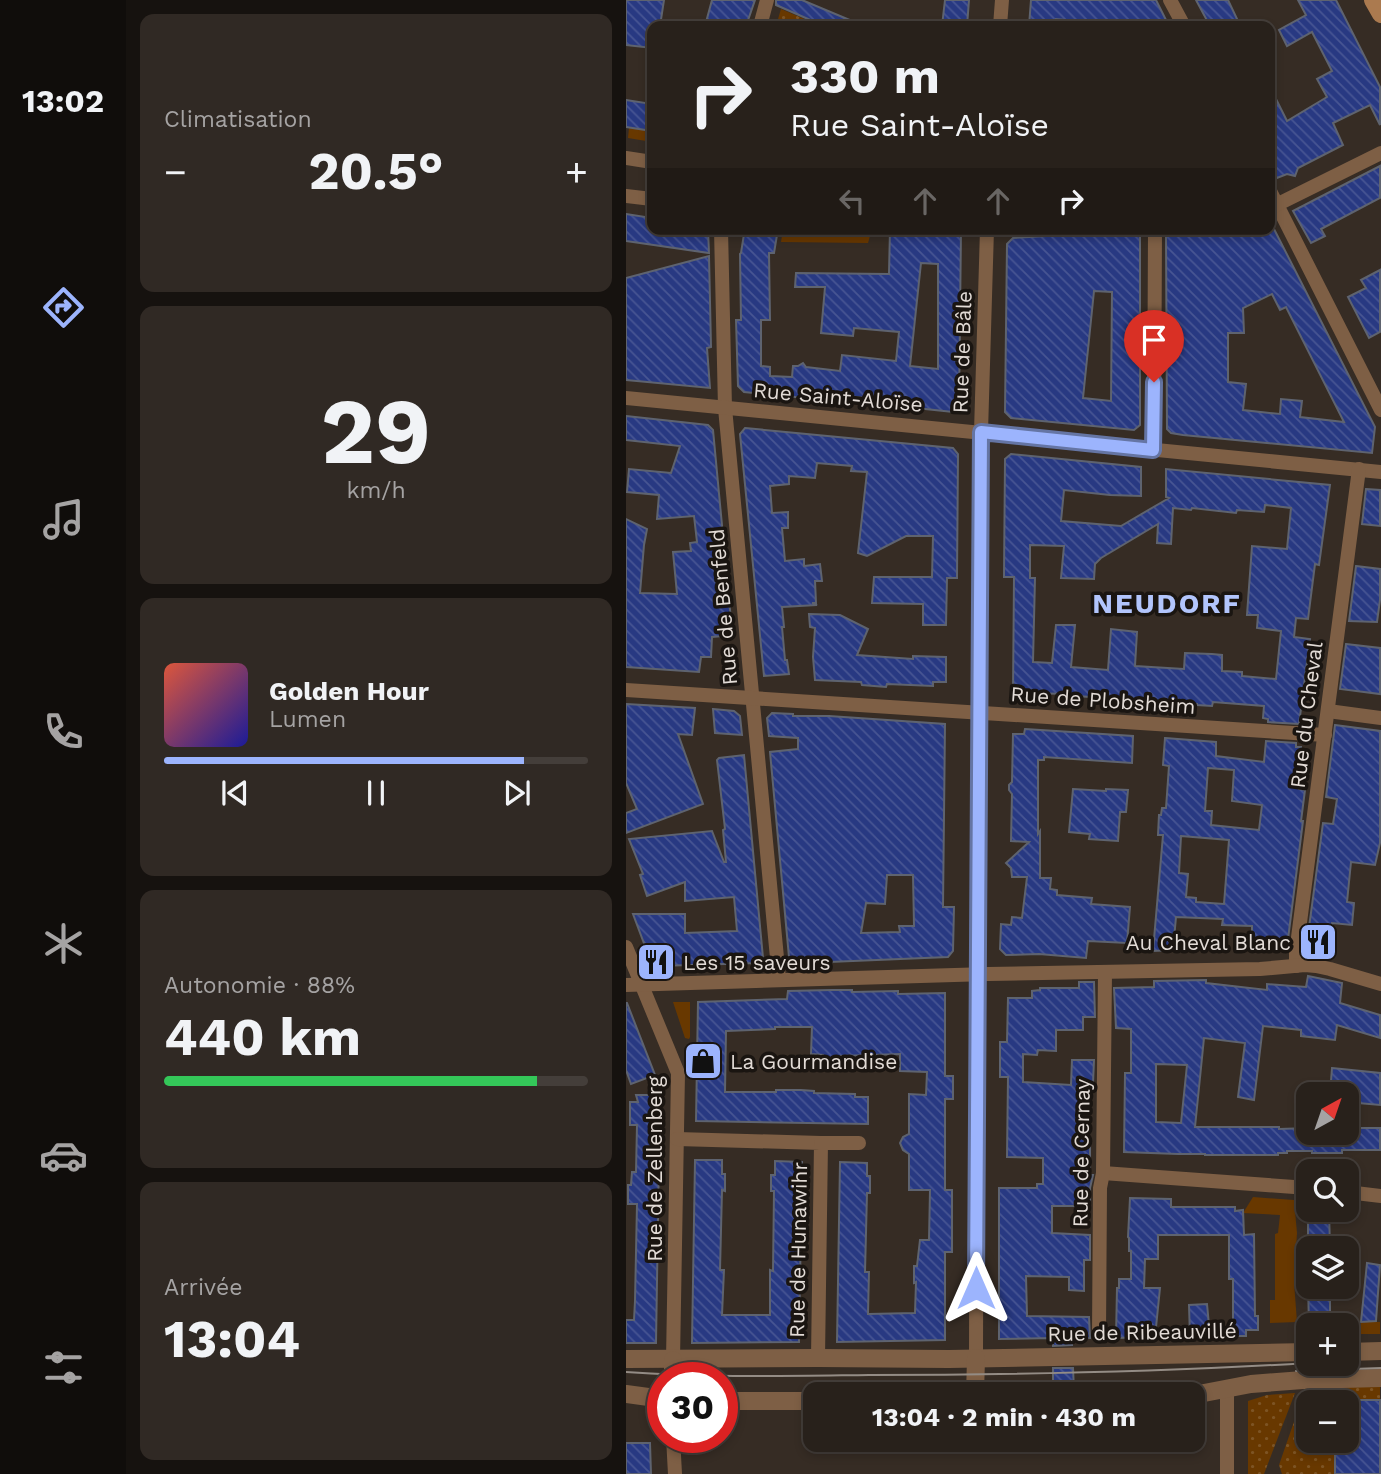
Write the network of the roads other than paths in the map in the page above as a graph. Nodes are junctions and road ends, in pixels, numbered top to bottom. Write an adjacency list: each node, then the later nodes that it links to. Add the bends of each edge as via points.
1 (768, 0): 6 (street)
2 (1002, 0): 7 (street)
3 (1170, 0): 8 (street)
4 (1373, 0): 5 (main road)
5 (1380, 14)
6 (762, 21)
7 (1000, 21)
8 (1181, 21)
9 (1380, 153): 14 (street)
10 (626, 158): 11 (street)
11 (647, 161)
12 (626, 196): 13 (street)
13 (647, 199)
14 (1275, 206)
15 (1275, 209): 21 (street)
16 (720, 235): 20 (street, Rue de Benfeld)
17 (987, 235): 22 (street, Rue de Bâle)
18 (1155, 235): 23 (street)
19 (626, 398): 20 (street, Rue Saint-Aloïse)
20 (725, 408): 22 (street, Rue Saint-Aloïse); 27 (street, Rue de Benfeld)
21 (1380, 410)
22 (981, 432): 23 (street, Rue Saint-Aloïse); 29 (street, Rue de Bâle)
23 (1153, 450): 24 (street, Rue Saint-Aloïse)
24 (1359, 469): 25 (street, Rue Saint-Aloïse); 28 (street, Rue du Cheval)
25 (1380, 472)
26 (626, 690): 27 (street, Rue de Plobsheim)
27 (753, 698): 29 (street, Rue de Plobsheim); 36 (street, Rue de Benfeld)
28 (1328, 710): 30 (street); 31 (street, Rue du Cheval)
29 (979, 713): 31 (street, Rue de Plobsheim); 35 (street, Rue de Bâle)
30 (1380, 718)
31 (1325, 735): 33 (street, Rue du Cheval)
32 (626, 947): 39 (street, Rue de Zellenberg)
33 (1296, 966): 34 (street); 37 (street, via 1330,969)
34 (1105, 972): 35 (street); 43 (street, Rue de Cernay)
35 (977, 975): 36 (street); 52 (street, Rue de Bâle)
36 (779, 979): 39 (street)
37 (1380, 984)
38 (626, 985): 39 (street)
39 (641, 985): 40 (street, Rue de Zellenberg, via 678,1073)
40 (677, 1139): 41 (street, Rue de Hunawihr); 54 (street, Rue de Zellenberg)
41 (821, 1143): 42 (street, Rue de Hunawihr); 51 (street, Rue de Hunawihr)
42 (859, 1143)
43 (1103, 1173): 44 (street); 47 (street, Rue de Cernay)
44 (1296, 1187)
45 (1359, 1193): 46 (street)
46 (1380, 1196)
47 (1099, 1334)
48 (1380, 1351): 50 (street)
49 (1296, 1352): 52 (street, Rue de Ribeauvillé)
50 (1359, 1352)
51 (818, 1358): 52 (street, Rue de Ribeauvillé); 56 (street, Rue de Ribeauvillé)
52 (976, 1358): 58 (street)
53 (626, 1359): 55 (street, Rue de Ribeauvillé)
54 (673, 1362)
55 (647, 1363)
56 (738, 1364)
57 (1380, 1378): 59 (street, via 1251,1384)
58 (975, 1382)
59 (1227, 1390): 60 (street); 67 (street)
60 (1205, 1393)
61 (626, 1394): 62 (street)
62 (647, 1396)
63 (738, 1401): 64 (street)
64 (803, 1401)
65 (674, 1453): 66 (street)
66 (675, 1474)
67 (1227, 1474)

